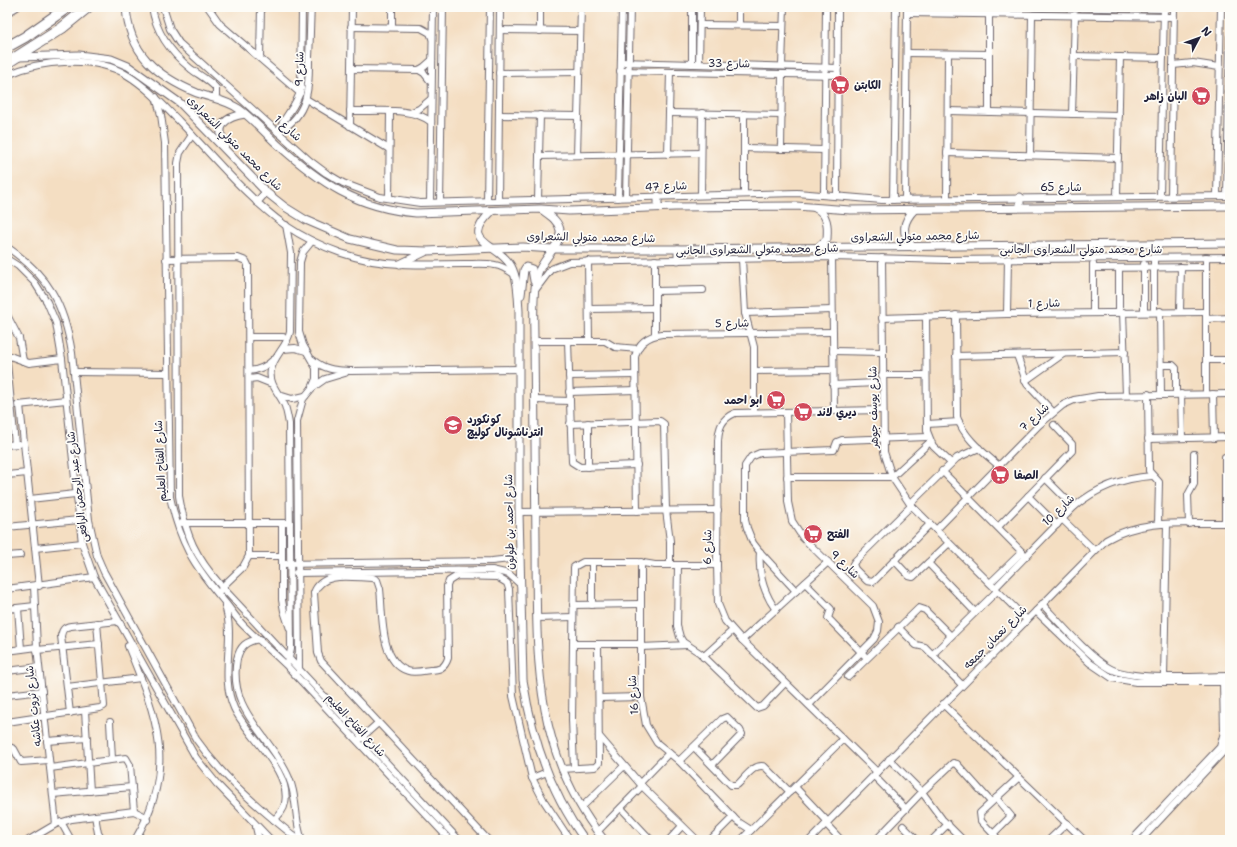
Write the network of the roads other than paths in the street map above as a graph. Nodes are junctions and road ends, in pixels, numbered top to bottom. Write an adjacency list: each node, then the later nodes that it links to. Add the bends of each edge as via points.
1 (17, 7): 35 (street)
2 (68, 7): 54 (highway)
3 (88, 7): 59 (highway)
4 (126, 7): 88 (street, شارع محمد متولي الشعراوى, via 130,31 137,50 151,66 182,86)
5 (152, 7): 88 (street, via 159,31 167,45 177,57 216,88 216,95)
6 (163, 7): 110 (street, شارع 1, via 170,29 180,43)
7 (208, 7): 61 (street, via 220,24)
8 (261, 7): 61 (street)
9 (302, 7): 86 (street, شارع 9)
10 (311, 7): 90 (street, شارع 9, via 309,82)
11 (352, 7): 46 (street)
12 (392, 7): 47 (street)
13 (433, 7): 42 (street)
14 (443, 7): 153 (street)
15 (490, 7): 149 (street)
16 (500, 7): 49 (street)
17 (540, 7): 50 (street)
18 (581, 7): 51 (street)
19 (622, 7): 64 (street)
20 (630, 7): 66 (street)
21 (692, 7): 67 (street)
22 (700, 7): 43 (street)
23 (740, 7): 44 (street)
24 (784, 7): 45 (street)
25 (826, 7): 72 (street)
26 (838, 7): 73 (street)
27 (896, 7): 128 (street)
28 (1034, 7): 29 (street)
29 (1042, 7): 30 (street); 38 (street)
30 (1074, 7): 32 (street)
31 (1221, 7): 71 (street)
32 (1164, 8): 33 (street); 40 (street)
33 (1174, 8): 41 (street)
34 (907, 10): 36 (street); 55 (street)
35 (7, 13)
36 (989, 14): 37 (street); 57 (street)
37 (1032, 15): 38 (street); 99 (street)
38 (1042, 15): 39 (street)
39 (1075, 15): 40 (street); 58 (street)
40 (1164, 17): 41 (street); 62 (street)
41 (1173, 17): 69 (street)
42 (433, 20): 48 (street); 53 (street)
43 (700, 25): 44 (street); 68 (street)
44 (739, 26): 45 (street)
45 (783, 26): 70 (street)
46 (351, 27): 47 (street); 74 (street)
47 (392, 27): 48 (street)
48 (421, 28): 53 (street)
49 (500, 30): 50 (street); 80 (street)
50 (540, 30): 51 (street)
51 (580, 31): 78 (street)
52 (1230, 37): 91 (street)
53 (432, 38): 63 (street)
54 (7, 48)
55 (907, 53): 56 (street); 129 (street)
56 (948, 54): 57 (street); 93 (street)
57 (989, 54): 96 (street)
58 (1074, 56): 60 (street); 102 (street)
59 (18, 57): 65 (highway); 120 (street, شارع محمد متولي الشعراوى, via 65,54 102,57 120,62 180,103)
60 (1120, 57): 62 (street); 106 (street)
61 (260, 58): 86 (street)
62 (1163, 58): 137 (street)
63 (432, 60): 75 (street); 85 (street)
64 (621, 62): 66 (street, شارع 33); 76 (street)
65 (7, 63)
66 (629, 63): 67 (street, شارع 33); 77 (street)
67 (692, 64): 68 (street, شارع 33)
68 (699, 64): 70 (street, شارع 33)
69 (1173, 65): 71 (street, via 1193,63); 138 (street)
70 (782, 66): 72 (street, شارع 33)
71 (1219, 67): 139 (street)
72 (825, 68): 73 (street, شارع 33); 83 (street)
73 (838, 68): 84 (street)
74 (351, 69): 75 (street); 92 (street)
75 (419, 70): 85 (street)
76 (620, 71): 77 (street, شارع 33); 122 (street)
77 (629, 71): 79 (street, شارع 33); 118 (street)
78 (579, 72): 80 (street); 107 (street)
79 (670, 72): 81 (street, شارع 33); 97 (street)
80 (500, 73): 103 (street)
81 (782, 74): 83 (street, شارع 33); 105 (street)
82 (7, 75): 87 (street, via 48,64 101,65 126,74)
83 (825, 75): 84 (street, شارع 33); 115 (street)
84 (838, 75): 127 (street)
85 (432, 82): 89 (street)
86 (300, 93): 110 (street, شارع 9, via 282,120)
87 (156, 97): 111 (street); 161 (street, شارع الفتاح العليم, via 164,129)
88 (211, 97): 100 (street, شارع محمد متولي الشعراوى, via 233,105)
89 (431, 98): 95 (street); 108 (street)
90 (306, 99): 109 (street); 110 (street, شارع 9, via 293,121)
91 (1229, 110): 140 (street)
92 (350, 111): 94 (street); 109 (street)
93 (948, 111): 96 (street); 117 (street)
94 (390, 112): 95 (street); 113 (street)
95 (412, 112): 108 (street)
96 (989, 112): 99 (street)
97 (669, 113): 98 (street); 119 (street)
98 (702, 113): 101 (street); 116 (street)
99 (1030, 113): 102 (street); 123 (street)
100 (245, 114): 120 (street, via 226,120 221,128 220,136); 160 (street, شارع محمد متولي الشعراوى, via 303,168 357,201 410,212)
101 (744, 114): 105 (street); 112 (street)
102 (1072, 114): 106 (street)
103 (499, 115): 104 (street); 150 (street)
104 (540, 115): 107 (street); 124 (street)
105 (782, 115): 114 (street)
106 (1118, 115): 125 (street)
107 (578, 116): 121 (street)
108 (431, 122): 152 (street)
109 (350, 126): 113 (street)
110 (278, 132): 143 (street, شارع 1, via 326,173 362,191)
111 (192, 135): 151 (street); 162 (street, شارع الفتاح العليم, via 183,148 178,163)
112 (744, 148): 114 (street); 131 (street)
113 (389, 149): 143 (street)
114 (781, 149): 115 (street)
115 (824, 150): 126 (street)
116 (701, 153): 119 (street); 133 (street)
117 (947, 153): 123 (street); 145 (street)
118 (627, 154): 119 (street); 122 (street); 141 (street)
119 (668, 154)
120 (231, 155): 130 (street, شارع محمد متولي الشعراوى)
121 (577, 155): 122 (street); 124 (street)
122 (619, 155): 144 (street)
123 (1030, 155): 125 (street)
124 (539, 156): 146 (street)
125 (1118, 158): 136 (street)
126 (824, 176): 127 (street); 132 (street)
127 (837, 176): 135 (street)
128 (893, 184): 129 (street); 147 (street)
129 (904, 184): 148 (street)
130 (266, 192): 151 (street); 172 (street, شارع محمد متولي الشعراوى, via 306,220 350,239 397,250)
131 (744, 194): 132 (street, شارع 47); 133 (street, شارع 47)
132 (824, 194): 135 (street, شارع 47)
133 (701, 195): 134 (street, شارع 47)
134 (658, 196): 141 (street, شارع 47); 155 (street)
135 (837, 196): 147 (street, شارع 47)
136 (1117, 196): 137 (street, شارع 65); 142 (street, شارع 65)
137 (1160, 196): 138 (street, شارع 65)
138 (1170, 196): 139 (street, شارع 65)
139 (1217, 196): 140 (street, شارع 65)
140 (1228, 196)
141 (626, 197): 144 (street, شارع 47)
142 (1020, 197): 145 (street, شارع 65); 157 (street)
143 (389, 198): 152 (street, شارع 1)
144 (618, 198): 146 (street, شارع 47)
145 (947, 198): 148 (street, شارع 65)
146 (538, 200): 150 (street, شارع 47)
147 (893, 200): 148 (street, شارع 65)
148 (905, 200)
149 (487, 201): 150 (street, شارع 47); 153 (street, شارع 47)
150 (498, 201)
151 (257, 202): 163 (street)
152 (430, 202): 153 (street, شارع 1)
153 (440, 202)
154 (1230, 206): 157 (street, شارع محمد متولي الشعراوى)
155 (658, 207): 156 (street, شارع محمد متولي الشعراوى); 158 (street, شارع محمد متولي الشعراوى, via 569,211)
156 (814, 207): 159 (street, شارع محمد متولي الشعراوى, via 850,210); 168 (street, via 822,211 828,226 827,239)
157 (1020, 207): 159 (street, شارع محمد متولي الشعراوى)
158 (541, 209): 160 (street, شارع محمد متولي الشعراوى); 170 (street, via 558,225 559,240)
159 (915, 209): 167 (street, via 904,228 905,235)
160 (492, 211): 169 (street, شارع احمد بن طولون, via 482,222 479,236 482,242)
161 (166, 214): 162 (street); 180 (street, شارع الفتاح العليم)
162 (178, 214): 181 (street, شارع الفتاح العليم)
163 (286, 225): 164 (street); 225 (street, via 291,253 291,325 289,338)
164 (312, 241): 188 (street, via 359,259); 227 (street, via 303,252 300,262 299,325)
165 (1230, 243): 167 (street, شارع محمد متولي الشعراوى)
166 (7, 247): 248 (street, شارع عبد الرحمن الرافعى, via 44,279 58,302 68,327)
167 (913, 247): 168 (street, شارع محمد متولي الشعراوى)
168 (815, 248): 171 (street, شارع محمد متولي الشعراوى)
169 (494, 249): 170 (street, شارع محمد متولي الشعراوى); 172 (street, شارع محمد متولي الشعراوى); 195 (street, شارع احمد بن طولون, via 504,257)
170 (553, 249): 171 (street, شارع محمد متولي الشعراوى); 196 (street, via 540,267)
171 (678, 249): 186 (street)
172 (427, 251): 188 (street)
173 (832, 257): 176 (street, شارع محمد متولي الشعراوى الجانبى); 182 (street, شارع محمد متولي الشعراوى الجانبى); 201 (street)
174 (1206, 257): 175 (street, شارع محمد متولي الشعراوى الجانبى); 178 (street, شارع محمد متولي الشعراوى الجانبى); 190 (street)
175 (1230, 257)
176 (882, 258): 183 (street, شارع محمد متولي الشعراوى الجانبى); 214 (street, شارع يوسف جوهر)
177 (1144, 258): 178 (street, شارع محمد متولي الشعراوى الجانبى); 184 (street, شارع محمد متولي الشعراوى الجانبى); 193 (street)
178 (1154, 258): 194 (street)
179 (7, 259): 235 (street, شارع عبد الرحمن الرافعى, via 35,283 47,302 56,323)
180 (166, 259): 181 (street); 249 (street, شارع الفتاح العليم)
181 (178, 259): 220 (street, via 238,258 246,261 249,270); 330 (street, شارع الفتاح العليم, via 180,496)
182 (742, 259): 186 (street, شارع محمد متولي الشعراوى الجانبى); 209 (street)
183 (1008, 259): 184 (street, شارع محمد متولي الشعراوى الجانبى); 210 (street)
184 (1093, 259): 191 (street)
185 (655, 260): 186 (street, شارع محمد متولي الشعراوى الجانبى); 187 (street, شارع محمد متولي الشعراوى الجانبى); 198 (street)
186 (678, 260)
187 (588, 261): 196 (street, شارع محمد متولي الشعراوى الجانبى, via 557,265); 200 (street)
188 (400, 264): 195 (street, via 495,265)
189 (1181, 267): 190 (street); 194 (street); 205 (street)
190 (1206, 267): 208 (street)
191 (1093, 268): 192 (street); 206 (street)
192 (1119, 268): 193 (street); 207 (street)
193 (1144, 268): 194 (street); 203 (street)
194 (1154, 268): 204 (street)
195 (514, 274): 202 (street, شارع احمد بن طولون)
196 (536, 289): 202 (street, via 533,270 526,267); 222 (street)
197 (702, 290): 198 (street)
198 (655, 291): 199 (street)
199 (655, 308): 200 (street); 219 (street)
200 (589, 309): 224 (street)
201 (832, 310): 209 (street); 218 (street)
202 (519, 311): 243 (street, شارع احمد بن طولون)
203 (1144, 311): 204 (street, شارع 1); 207 (street, شارع 1)
204 (1157, 311): 205 (street, شارع 1); 242 (street)
205 (1180, 311): 208 (street, شارع 1)
206 (1093, 312): 207 (street, شارع 1); 210 (street, شارع 1)
207 (1121, 312): 230 (street)
208 (1206, 312): 216 (street)
209 (745, 313): 217 (street)
210 (1007, 314): 212 (street, شارع 1)
211 (7, 315): 240 (street, via 19,338)
212 (956, 315): 213 (street, شارع 1); 234 (street)
213 (926, 316): 214 (street, شارع 1); 250 (street)
214 (882, 318): 229 (street, شارع يوسف جوهر)
215 (1230, 318): 216 (street)
216 (1206, 319): 238 (street)
217 (751, 332): 218 (street, شارع 5); 219 (street, شارع 5); 247 (street)
218 (833, 332): 228 (street)
219 (655, 335): 226 (street, via 644,340)
220 (249, 337): 221 (street); 245 (street)
221 (283, 337)
222 (534, 341): 223 (street); 272 (street)
223 (568, 341): 224 (street); 253 (street)
224 (589, 341): 226 (street, via 605,341 616,348)
225 (283, 349): 227 (street, via 295,348); 236 (street)
226 (638, 349): 251 (street)
227 (306, 351): 237 (street)
228 (833, 351): 229 (street); 244 (street)
229 (882, 352): 252 (street, شارع يوسف جوهر)
230 (1125, 352): 231 (street); 269 (street)
231 (1064, 354): 233 (street); 255 (street)
232 (7, 355): 240 (street)
233 (1017, 355): 234 (street); 255 (street)
234 (956, 356): 282 (street, via 956,412)
235 (62, 359): 240 (street); 271 (street, شارع عبد الرحمن الرافعى)
236 (274, 359): 245 (street, via 259,370); 257 (street, via 270,371)
237 (312, 359): 246 (street, via 324,368); 259 (street, via 316,368 316,378)
238 (1206, 360): 239 (street); 265 (street)
239 (1230, 360)
240 (23, 362)
241 (7, 363): 275 (street)
242 (1161, 365): 263 (street); 264 (street, via 1173,365 1176,368)
243 (519, 369): 246 (street); 320 (street, شارع احمد بن طولون)
244 (833, 370): 247 (street); 258 (street)
245 (249, 371): 254 (street)
246 (350, 371): 259 (street)
247 (754, 371): 278 (street)
248 (74, 372): 249 (street); 322 (street, شارع عبد الرحمن الرافعى)
249 (167, 373): 325 (street, شارع الفتاح العليم, via 168,477)
250 (926, 374): 252 (street); 285 (street)
251 (635, 375): 253 (street); 260 (street)
252 (882, 375): 276 (street, شارع يوسف جوهر)
253 (569, 376): 261 (street)
254 (249, 378): 257 (street, via 257,378); 326 (street)
255 (1025, 381): 280 (street)
256 (876, 383): 258 (street)
257 (272, 384): 268 (street)
258 (833, 384): 277 (street)
259 (312, 388): 270 (street)
260 (636, 390): 261 (street); 281 (street)
261 (570, 392): 273 (street)
262 (1148, 394): 263 (street, شارع 7); 269 (street, شارع 7); 292 (street)
263 (1161, 394): 264 (street, شارع 7)
264 (1179, 394): 265 (street, شارع 7); 288 (street)
265 (1206, 394): 266 (street, شارع 7)
266 (1213, 394): 267 (street, شارع 7); 289 (street)
267 (1230, 394)
268 (279, 395): 270 (street, via 292,399); 328 (street, via 287,412 289,424)
269 (1126, 395): 280 (street, شارع 7, via 1086,397 1063,405)
270 (306, 396): 358 (street, via 297,421)
271 (66, 400): 274 (street); 311 (street, شارع عبد الرحمن الرافعى)
272 (535, 400): 273 (street); 321 (street)
273 (570, 401): 283 (street)
274 (20, 405): 275 (street); 293 (street, شارع ثروت عكاشه)
275 (12, 406): 294 (street)
276 (882, 410): 277 (street, شارع 6); 290 (street, شارع يوسف جوهر)
277 (834, 411): 279 (street, شارع 6)
278 (754, 412): 279 (street, شارع 6); 318 (street, شارع 6, via 735,413 720,425)
279 (786, 412): 297 (street, شارع 9)
280 (1053, 412): 302 (street, شارع 7)
281 (636, 422): 284 (street); 301 (street); 317 (street, via 660,421 665,426)
282 (959, 422): 285 (street); 296 (street)
283 (570, 424): 284 (street); 303 (street, via 572,462 577,467)
284 (588, 424): 303 (street)
285 (927, 424): 291 (street)
286 (1054, 425): 310 (street, via 1072,444 1072,448)
287 (1230, 437): 289 (street)
288 (1182, 438): 289 (street); 292 (street)
289 (1214, 438)
290 (883, 439): 291 (street); 297 (street, via 840,440 833,451); 309 (street, شارع يوسف جوهر, via 886,462)
291 (929, 439): 300 (street); 309 (street)
292 (1148, 439): 307 (street, via 1148,471)
293 (24, 443): 294 (street); 305 (street, شارع ثروت عكاشه)
294 (15, 444): 295 (street)
295 (7, 445)
296 (979, 448): 300 (street); 302 (street)
297 (787, 452): 308 (street, شارع 9); 345 (street, via 755,454 745,466 745,520 750,536)
298 (1194, 454): 334 (street, via 1194,484 1188,496)
299 (1225, 457): 329 (street)
300 (951, 463): 304 (street)
301 (637, 465): 303 (street); 319 (street)
302 (999, 466): 313 (street, شارع 7)
303 (588, 467)
304 (942, 471): 313 (street); 315 (street)
305 (27, 473): 306 (street); 314 (street, شارع ثروت عكاشه)
306 (7, 475)
307 (1152, 476): 316 (street, شارع 10, via 1122,480 1104,486); 332 (street, via 1158,482)
308 (787, 477): 309 (street); 354 (street, شارع 9, via 792,521 804,538)
309 (892, 477): 315 (street, شارع يوسف جوهر)
310 (1045, 478): 312 (street); 316 (street)
311 (75, 494): 314 (street); 323 (street, شارع عبد الرحمن الرافعى)
312 (1028, 496): 336 (street); 338 (street)
313 (968, 498): 338 (street); 339 (street, شارع 7)
314 (30, 499): 335 (street, شارع ثروت عكاشه)
315 (911, 504): 331 (street, شارع يوسف جوهر); 351 (street, via 854,561 853,566 871,582)
316 (1074, 507): 324 (street, شارع 10)
317 (666, 510): 318 (street); 319 (street); 359 (street)
318 (718, 510): 361 (street, شارع 6)
319 (637, 511): 321 (street)
320 (519, 512): 321 (street); 344 (street, شارع احمد بن طولون)
321 (536, 512): 385 (street)
322 (88, 513): 323 (street); 463 (street, شارع عبد الرحمن الرافعى, via 99,561 173,698 205,751)
323 (78, 517): 335 (street); 340 (street, شارع عبد الرحمن الرافعى)
324 (1062, 519): 336 (street, شارع 10); 343 (street)
325 (175, 523): 330 (street); 373 (street, شارع الفتاح العليم, via 192,560)
326 (250, 523): 327 (street); 330 (street); 349 (street)
327 (282, 523): 328 (street); 350 (street)
328 (290, 523): 357 (street)
329 (1227, 523): 334 (street, شارع نعمان جمعه)
330 (184, 524): 369 (street, شارع الفتاح العليم, via 196,552)
331 (930, 524): 339 (street, شارع يوسف جوهر); 351 (street)
332 (1158, 524): 333 (street, شارع نعمان جمعه); 343 (street, شارع نعمان جمعه, via 1133,527 1119,532)
333 (1167, 524): 334 (street, شارع نعمان جمعه); 416 (street)
334 (1189, 524)
335 (33, 525): 337 (street); 342 (street, شارع ثروت عكاشه)
336 (1057, 525): 346 (street, شارع 10)
337 (7, 527)
338 (998, 527): 346 (street)
339 (936, 530): 341 (street, شارع يوسف جوهر)
340 (82, 543): 342 (street); 364 (street, شارع عبد الرحمن الرافعى)
341 (949, 543): 355 (street); 366 (street, شارع يوسف جوهر)
342 (35, 548): 368 (street, شارع ثروت عكاشه)
343 (1094, 550): 375 (street, شارع نعمان جمعه)
344 (520, 551): 358 (street, via 510,559 492,561); 367 (street, شارع احمد بن طولون)
345 (760, 552): 372 (street); 381 (street, via 762,582)
346 (1024, 554): 366 (street); 371 (street, شارع 10)
347 (20, 555): 348 (street)
348 (7, 556)
349 (249, 556): 350 (street); 369 (street, via 243,566)
350 (282, 556): 356 (street)
351 (894, 560): 355 (street, via 912,577)
352 (592, 562): 353 (street); 376 (street, via 581,563 573,570); 377 (street)
353 (641, 562): 359 (street); 374 (street, شارع 16)
354 (828, 562): 365 (street); 404 (street, شارع 9, via 873,606 877,614 877,635)
355 (928, 563): 383 (street)
356 (282, 564): 357 (street); 391 (street, via 284,611)
357 (290, 564): 358 (street); 362 (street)
358 (298, 564): 363 (street)
359 (670, 565): 360 (street)
360 (678, 565): 361 (street); 399 (street, via 678,632 683,642)
361 (717, 565): 390 (street, شارع 6, via 720,610 724,621)
362 (290, 573): 363 (street); 391 (street)
363 (299, 573): 367 (street, via 492,570 508,574); 412 (street)
364 (94, 577): 368 (street); 387 (street, شارع عبد الرحمن الرافعى)
365 (805, 583): 372 (street); 404 (street, via 831,609 828,618)
366 (990, 583): 371 (street, شارع يوسف جوهر)
367 (521, 585): 452 (street, شارع احمد بن طولون, via 523,680 534,735)
368 (36, 586): 370 (street); 378 (street, شارع ثروت عكاشه)
369 (222, 587): 373 (street); 408 (street, شارع الفتاح العليم)
370 (7, 589)
371 (996, 590): 383 (street, شارع 10); 386 (street, شارع يوسف جوهر)
372 (796, 591): 381 (street)
373 (221, 598): 393 (street, شارع الفتاح العليم, via 243,625); 473 (street, via 228,614 227,680 231,700 240,719 276,767 283,785 286,802)
374 (641, 604): 377 (street); 398 (street, شارع 16)
375 (1042, 604): 382 (street, شارع نعمان جمعه); 416 (street, via 1095,657 1111,669 1130,675)
376 (573, 605): 377 (street); 384 (street)
377 (592, 605)
378 (35, 606): 379 (street); 402 (street, شارع ثروت عكاشه)
379 (18, 608): 380 (street); 401 (street)
380 (7, 609)
381 (776, 610): 394 (street)
382 (1036, 611): 386 (street, شارع نعمان جمعه); 416 (street, via 1104,674 1128,682)
383 (976, 612): 392 (street, شارع 10)
384 (573, 617): 385 (street); 396 (street)
385 (537, 618): 451 (street, via 538,670 542,699 547,725)
386 (1027, 620): 420 (street, شارع نعمان جمعه)
387 (118, 621): 388 (street); 415 (street, شارع عبد الرحمن الرافعى); 465 (street, شارع عبد الرحمن الرافعى, via 187,744 206,771)
388 (97, 623): 395 (street); 400 (street, via 66,627 61,636)
389 (898, 628): 392 (street, via 917,609 922,608); 405 (street, via 916,645 923,646); 407 (street)
390 (732, 630): 394 (street, شارع 6); 406 (street)
391 (291, 631): 408 (street)
392 (951, 636): 405 (street, شارع 10)
393 (260, 639): 409 (street, شارع الفتاح العليم); 490 (street, via 250,640 239,651 235,671 238,694 248,716 285,767 295,796)
394 (742, 640): 419 (street, شارع 6)
395 (99, 644): 400 (street); 417 (street)
396 (573, 644): 397 (street); 450 (street)
397 (598, 644): 398 (street); 425 (street)
398 (641, 645): 399 (street); 424 (street, شارع 16)
399 (688, 645): 406 (street)
400 (62, 648): 402 (street); 421 (street)
401 (21, 649): 402 (street); 403 (street)
402 (37, 649): 410 (street, شارع ثروت عكاشه)
403 (7, 651)
404 (862, 652): 407 (street); 427 (street, شارع 9)
405 (932, 655): 420 (street)
406 (703, 657): 419 (street, via 757,708 764,706)
407 (867, 658): 414 (street)
408 (289, 659): 409 (street); 412 (street, شارع الفتاح العليم)
409 (287, 666): 412 (street, شارع الفتاح العليم)
410 (39, 667): 411 (street); 422 (street, شارع ثروت عكاشه)
411 (7, 671)
412 (298, 673): 437 (street, شارع الفتاح العليم)
413 (1230, 676): 416 (street)
414 (848, 677)
415 (141, 678): 417 (street); 472 (street, شارع عبد الرحمن الرافعى, via 159,737 160,765 156,794)
416 (1164, 678): 418 (street)
417 (103, 682): 421 (street); 428 (street, via 104,706)
418 (1228, 682): 511 (street, via 1220,747); 512 (street, via 1229,733 1224,751)
419 (785, 683): 427 (street, شارع 6)
420 (962, 685): 426 (street, شارع نعمان جمعه)
421 (67, 687): 429 (street)
422 (42, 691): 423 (street); 430 (street, شارع ثروت عكاشه)
423 (7, 695)
424 (641, 697): 425 (street); 441 (street, شارع 16, via 649,731)
425 (599, 698): 434 (street)
426 (943, 704): 443 (street, شارع نعمان جمعه); 454 (street)
427 (808, 705): 436 (street, شارع 6)
428 (85, 711): 429 (street); 435 (street)
429 (70, 713): 430 (street)
430 (44, 716): 431 (street); 438 (street, شارع ثروت عكاشه)
431 (7, 722)
432 (110, 722): 442 (street)
433 (378, 723): 437 (street); 455 (street, via 319,657 314,593 317,586 322,580 329,578 377,580 385,642 396,663 410,671 441,668 446,663 449,581 457,576 497,577 507,583 509,589 513,696); 493 (street)
434 (599, 736): 448 (street); 450 (street, via 599,765)
435 (87, 738): 438 (street); 446 (street)
436 (843, 739): 453 (street, شارع 6); 458 (street)
437 (360, 740): 491 (street, شارع الفتاح العليم); 492 (street, شارع الفتاح العليم)
438 (47, 741): 444 (street, شارع ثروت عكاشه)
439 (7, 746): 444 (street, via 14,749 22,762)
440 (694, 747): 445 (street); 447 (street); 447 (street, via 724,718 728,718 740,730 742,736)
441 (668, 753): 445 (street, شارع 16); 456 (street)
442 (112, 759): 446 (street); 457 (street, via 122,758 129,761)
443 (889, 759): 453 (street, شارع نعمان جمعه); 461 (street)
444 (49, 760): 449 (street, شارع ثروت عكاشه)
445 (679, 762): 471 (street, شارع 16)
446 (88, 763): 449 (street); 459 (street)
447 (712, 765): 460 (street, via 735,786 756,766 763,765)
448 (624, 766): 456 (street); 466 (street)
449 (50, 768): 462 (street, شارع ثروت عكاشه)
450 (574, 768): 451 (street)
451 (562, 769): 466 (street)
452 (547, 772): 455 (street); 495 (street, شارع احمد بن طولون, via 566,811)
453 (875, 774): 468 (street, شارع 6); 475 (street, شارع نعمان جمعه)
454 (1019, 777): 464 (street); 476 (street)
455 (532, 778): 494 (street)
456 (641, 785): 467 (street); 479 (street)
457 (132, 787): 459 (street); 469 (street)
458 (795, 787): 460 (street); 475 (street)
459 (90, 791): 462 (street)
460 (790, 792): 481 (street)
461 (922, 792): 464 (street, via 953,763); 468 (street); 478 (street)
462 (53, 794): 474 (street, شارع ثروت عكاشه)
463 (248, 799): 465 (street, via 242,801); 473 (street, شارع عبد الرحمن الرافعى)
464 (994, 800): 483 (street, via 982,810 980,816 984,825); 483 (street, via 1011,816)
465 (239, 807): 477 (street, شارع عبد الرحمن الرافعى)
466 (582, 807): 482 (street)
467 (621, 808): 482 (street); 497 (street)
468 (906, 809): 504 (street)
469 (134, 811): 470 (street); 472 (street)
470 (95, 816): 474 (street); 486 (street)
471 (733, 818): 481 (street, شارع 16); 500 (street)
472 (147, 820): 487 (street, شارع عبد الرحمن الرافعى)
473 (274, 820): 490 (street, شارع عبد الرحمن الرافعى)
474 (59, 823): 484 (street); 485 (street)
475 (827, 823): 502 (street, شارع نعمان جمعه); 503 (street)
476 (1067, 823): 509 (street); 510 (street)
477 (255, 824): 488 (street); 489 (street, شارع عبد الرحمن الرافعى)
478 (948, 824): 506 (street); 507 (street)
479 (682, 826): 498 (street); 499 (street)
480 (903, 826): 505 (street)
481 (751, 830): 501 (street)
482 (597, 832): 496 (street)
483 (993, 834): 508 (street)
484 (29, 840)
485 (71, 840)
486 (101, 840)
487 (135, 840)
488 (259, 840)
489 (271, 840)
490 (301, 840)
491 (450, 840)
492 (459, 840)
493 (488, 840)
494 (570, 840)
495 (586, 840)
496 (604, 840)
497 (651, 840)
498 (669, 840)
499 (697, 840)
500 (710, 840)
501 (741, 840)
502 (810, 840)
503 (841, 840)
504 (876, 840)
505 (917, 840)
506 (932, 840)
507 (963, 840)
508 (999, 840)
509 (1049, 840)
510 (1084, 840)
511 (1132, 840)
512 (1142, 840)

